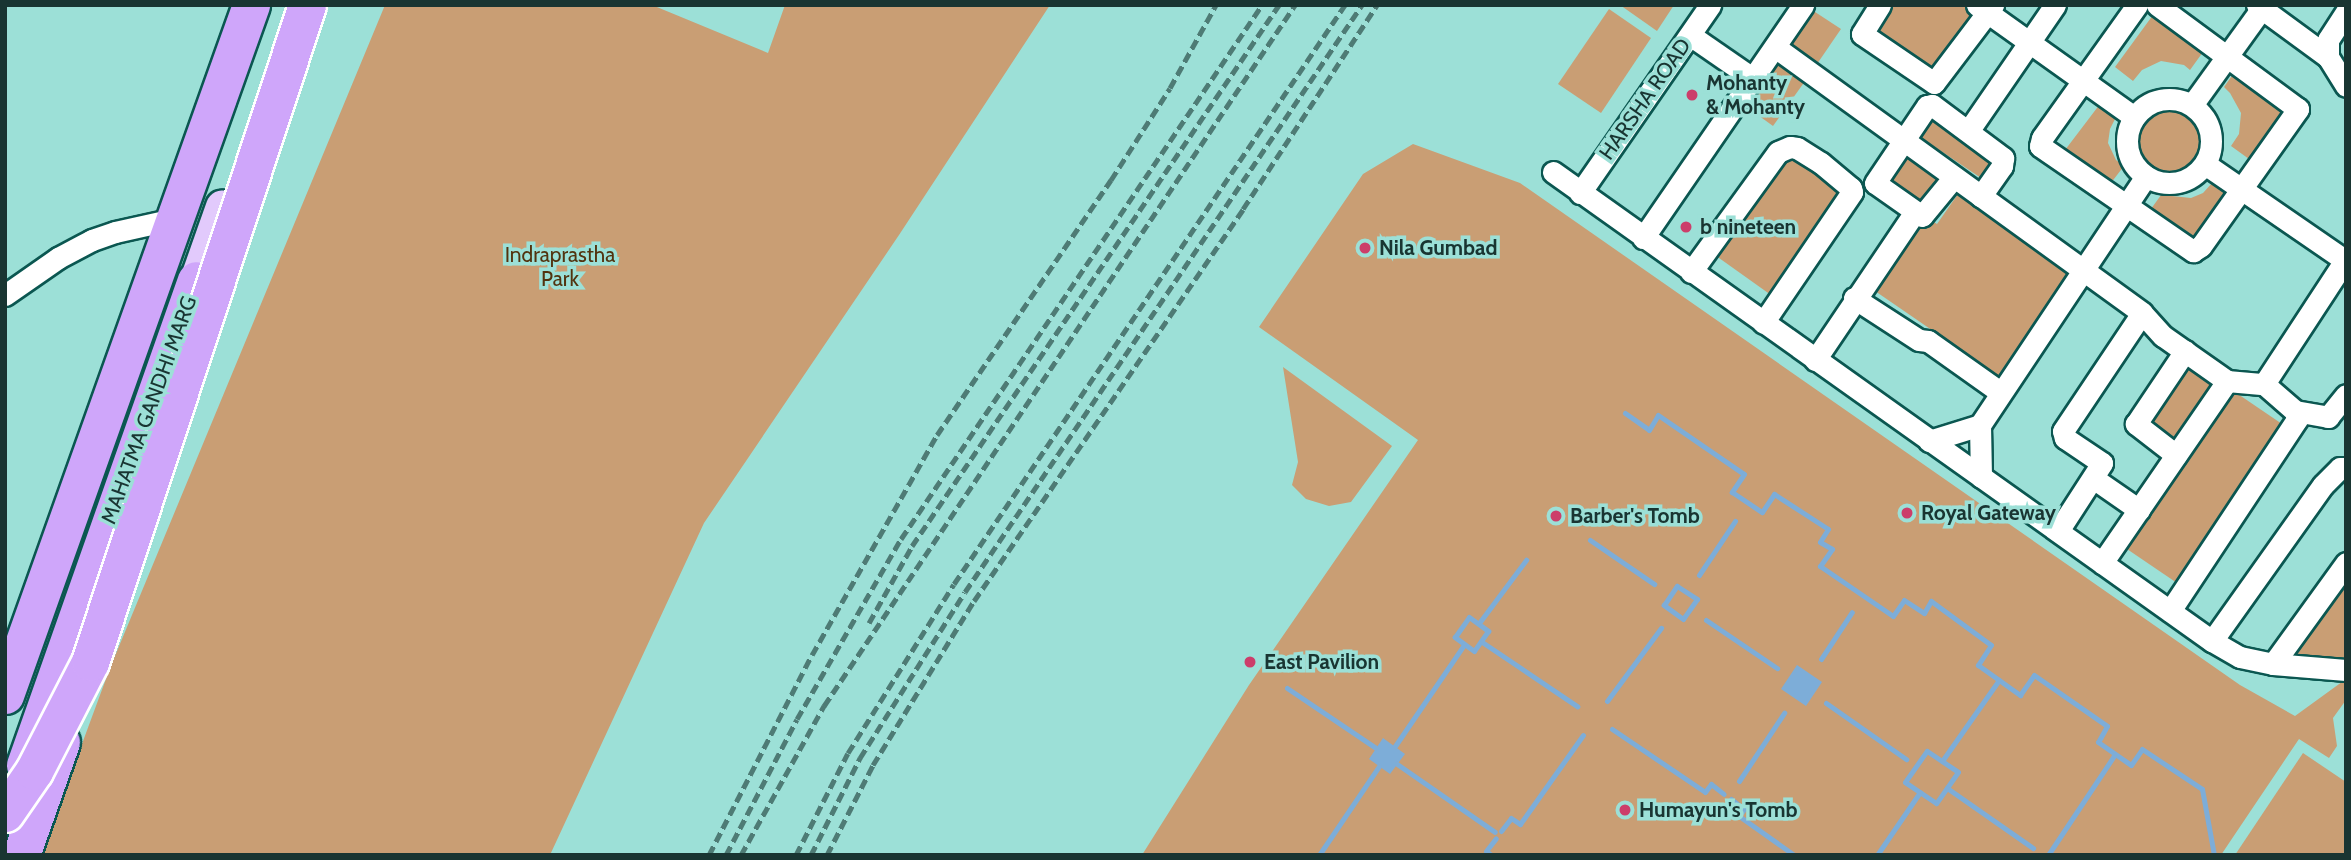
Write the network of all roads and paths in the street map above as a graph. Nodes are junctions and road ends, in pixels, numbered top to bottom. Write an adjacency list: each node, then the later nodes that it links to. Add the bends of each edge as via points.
1 (251, 5): 36 (highway, MAHATMA GANDHI MARG)
2 (307, 5): 66 (highway, bridge)
3 (318, 5): 41 (main road, MAHATMA GANDHI MARG, via 241,154)
4 (1710, 5): 13 (street, HARSHA ROAD)
5 (1803, 5): 15 (street)
6 (1880, 5): 11 (street, via 1862,34 1934,83)
7 (2055, 5): 14 (street)
8 (2137, 5): 19 (street)
9 (2157, 5): 16 (street)
10 (2261, 6): 16 (street); 17 (street)
11 (1986, 8): 14 (street)
12 (2346, 12): 17 (street, via 2328,40)
13 (1690, 35): 18 (street); 32 (street, HARSHA ROAD)
14 (2028, 42): 19 (street); 23 (street)
15 (1775, 47): 18 (street); 24 (street)
16 (2228, 55): 21 (street); 30 (street, via 2298,109)
17 (2328, 57): 20 (street)
18 (1752, 79): 37 (street)
19 (2083, 81): 22 (street); 34 (street, via 2040,146)
20 (2346, 86)
21 (2192, 105): 22 (street, via 2180,100 2154,101); 25 (street, via 2209,126 2212,139)
22 (2134, 117): 27 (street, via 2129,129 2130,156)
23 (1969, 130): 24 (street, via 1930,105); 33 (street, via 2004,160)
24 (1905, 141): 28 (street); 29 (street)
25 (2205, 164): 27 (street, via 2196,174 2172,183); 30 (street)
26 (1553, 172): 32 (street)
27 (2146, 176): 34 (street)
28 (1954, 177): 33 (street); 35 (street, via 1922,216)
29 (1875, 183): 31 (street, via 1868,189); 35 (street)
30 (2242, 187): 34 (street, via 2202,246 2193,251); 38 (street)
31 (1852, 188): 40 (street, via 1797,148 1783,148); 45 (street, via 1843,209)
32 (1580, 193): 37 (street)
33 (1981, 196): 39 (street)
34 (2127, 207): 39 (street)
35 (1915, 212): 43 (street)
36 (173, 219): 42 (street, via 92,240); 64 (highway, MAHATMA GANDHI MARG, via 94,450)
37 (1643, 238): 40 (street)
38 (2345, 260): 49 (street)
39 (2085, 271): 44 (street); 50 (street)
40 (1691, 272): 45 (street)
41 (196, 280): 71 (highway, MAHATMA GANDHI MARG)
42 (5, 295)
43 (1854, 298): 47 (street); 50 (street, via 1919,340 1928,341)
44 (2142, 313): 46 (street); 58 (street, via 2063,431 2065,438 2102,463)
45 (1763, 323): 47 (street)
46 (2185, 351): 48 (street); 55 (street, via 2136,424)
47 (1815, 360): 54 (street)
48 (2227, 381): 49 (street); 55 (street)
49 (2264, 384): 52 (street)
50 (2000, 392): 53 (street)
51 (2346, 395): 52 (street, via 2329,417)
52 (2295, 411): 63 (street, via 2294,425)
53 (1980, 425): 54 (street); 57 (street)
54 (1929, 441): 57 (street)
55 (2176, 455): 59 (street)
56 (2346, 468): 65 (street, via 2340,468 2323,485)
57 (1981, 477): 60 (street)
58 (2093, 478): 59 (street); 60 (street)
59 (2139, 510): 61 (street)
60 (2058, 531): 61 (street)
61 (2102, 563): 63 (street)
62 (2346, 563): 67 (street)
63 (2170, 611): 65 (street)
64 (15, 639): 69 (highway, MAHATMA GANDHI MARG)
65 (2212, 641): 67 (street, via 2240,657)
66 (90, 662): 70 (highway, bridge, via 34,771); 72 (highway, bridge)
67 (2273, 664): 68 (street)
68 (2346, 670)
69 (5, 695)
70 (5, 813)
71 (5, 825)
72 (21, 855)

